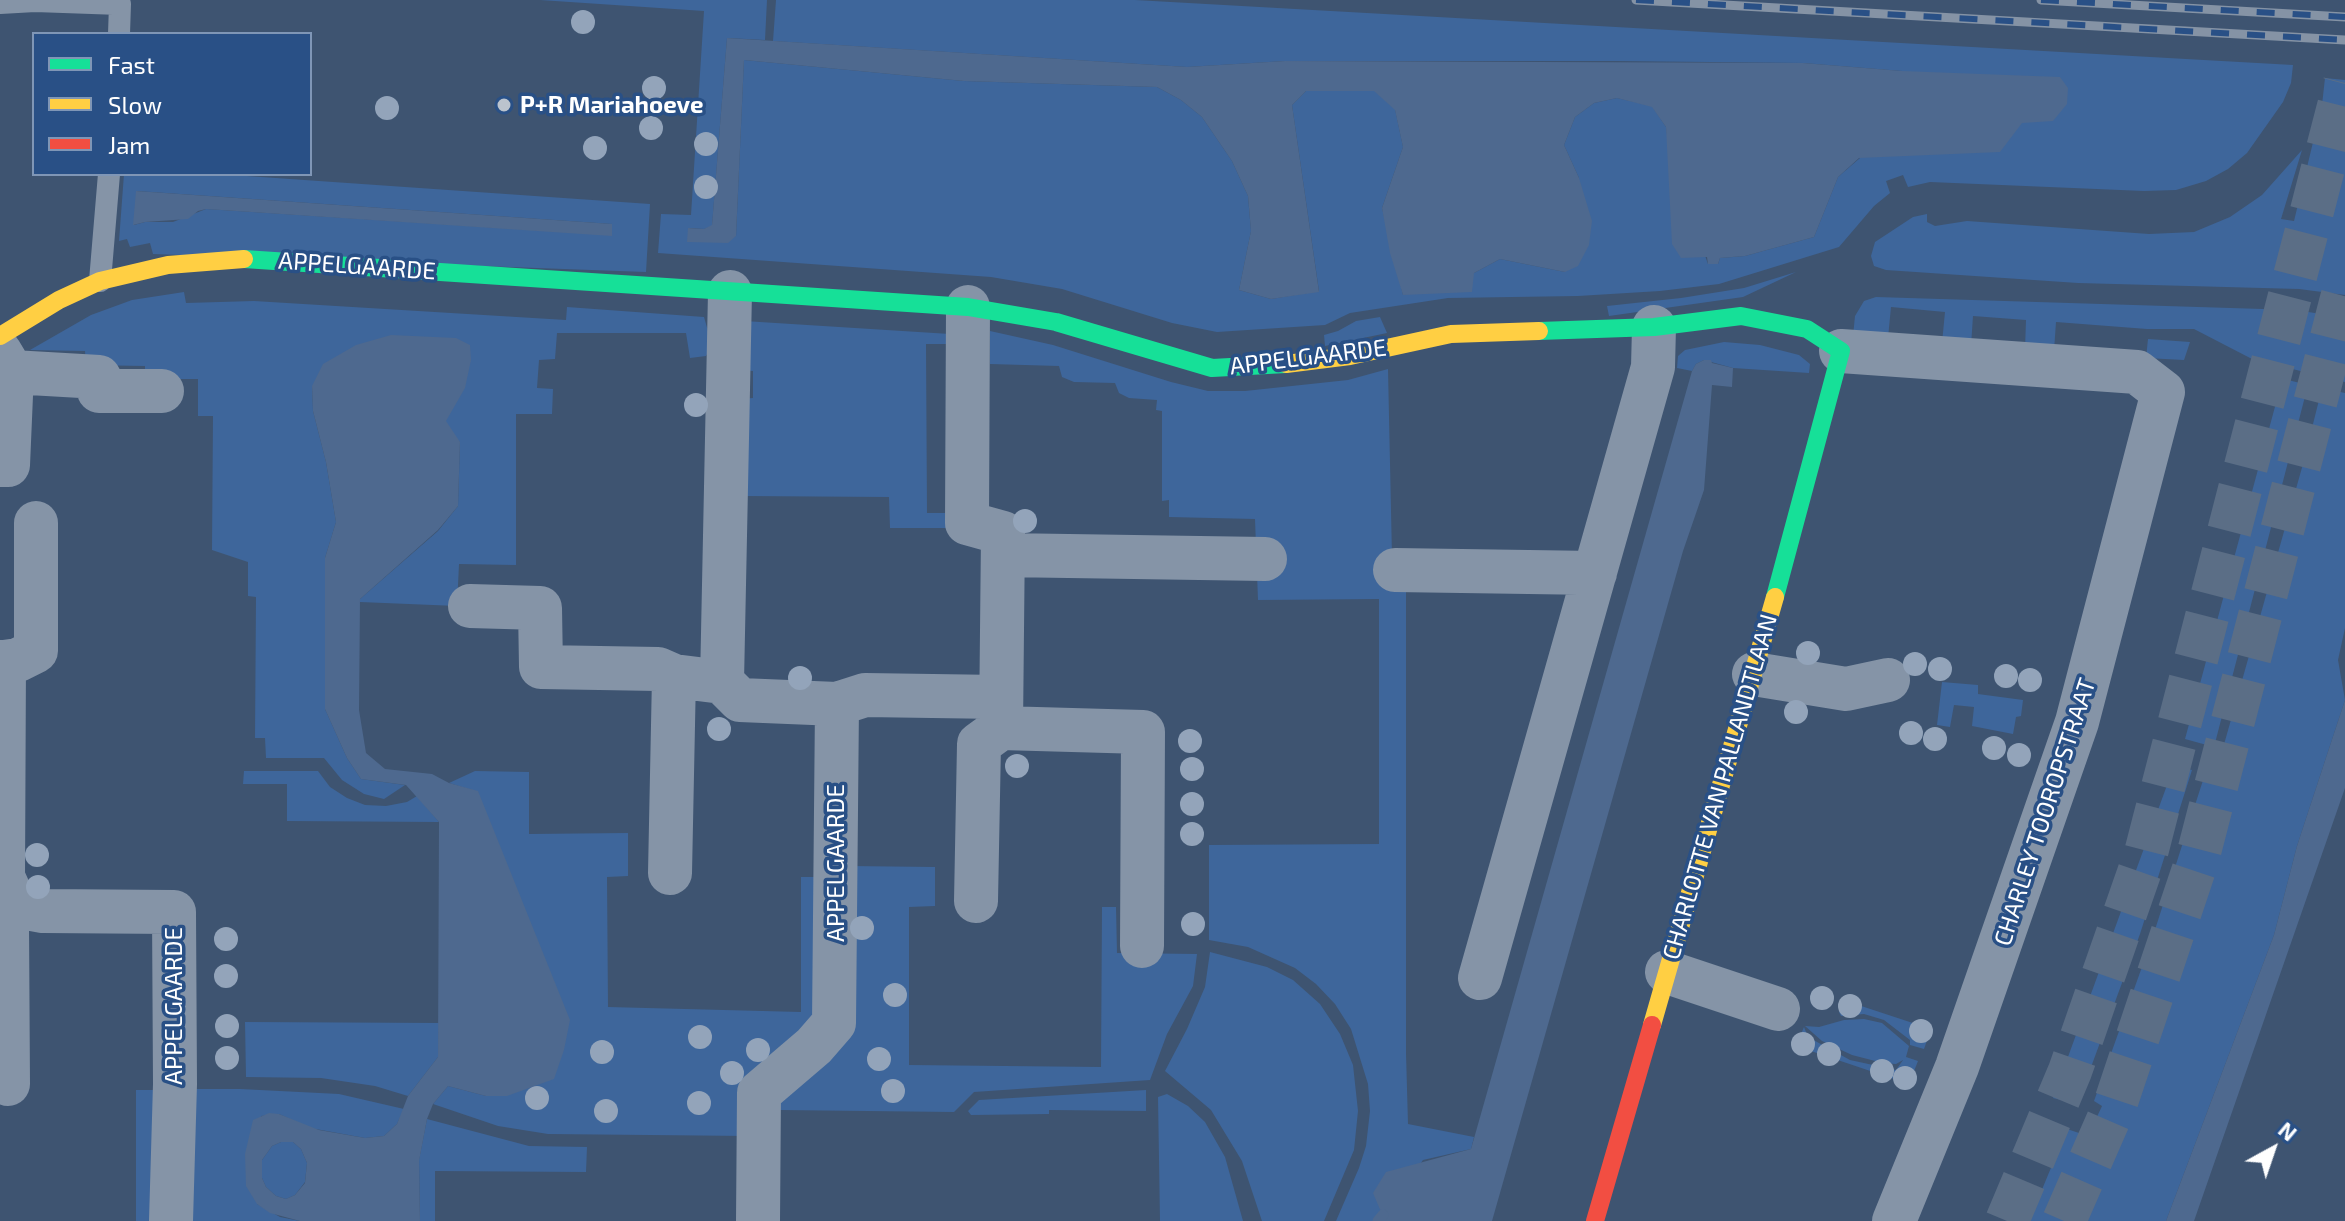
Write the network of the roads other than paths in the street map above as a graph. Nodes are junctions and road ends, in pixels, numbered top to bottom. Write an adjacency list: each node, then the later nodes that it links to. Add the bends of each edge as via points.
1 (0, 3): 2 (lane, via 120,4)
2 (119, 32)
3 (109, 176): 4 (lane)
4 (100, 281): 5 (street, APPELGAARDE, via 168,265 244,259); 8 (street, APPELGAARDE, via 59,300)
5 (730, 292): 6 (street, APPELGAARDE); 22 (street)
6 (968, 307): 7 (street, APPELGAARDE, via 1056,322 1212,368 1350,356 1451,334); 13 (street, via 967,523 1003,533)
7 (1654, 327): 9 (street, APPELGAARDE, via 1741,316 1807,329); 16 (street, via 1653,367)
8 (4, 342): 10 (street, via 99,377 99,391); 11 (street, via 8,465)
9 (1841, 351): 19 (street, CHARLOTTE VAN PALLANDTLAAN); 36 (street, CHARLEY TOOROPSTRAAT, via 2137,372 2163,392 2077,722 1957,1067)
10 (162, 391)
11 (0, 465)
12 (36, 523): 18 (street, via 36,651)
13 (1003, 555): 14 (street); 24 (street)
14 (1265, 559)
15 (1395, 570): 16 (street)
16 (1595, 573): 30 (street)
17 (470, 606): 20 (street, via 540,608 541,667 658,669)
18 (2, 662): 26 (street)
19 (1754, 674): 21 (street, via 1846,689); 29 (street, CHARLOTTE VAN PALLANDTLAAN)
20 (674, 676): 22 (street); 25 (street)
21 (1888, 680)
22 (722, 682): 23 (street, via 740,700)
23 (837, 704): 24 (street, via 865,695); 34 (street, APPELGAARDE, via 834,1023 759,1093)
24 (1000, 712): 27 (street, via 979,744); 28 (street, via 1143,732)
25 (670, 873)
26 (6, 887): 32 (street); 33 (street, APPELGAARDE, via 43,911 174,912)
27 (976, 901)
28 (1142, 946)
29 (1667, 972): 31 (street); 35 (street, CHARLOTTE VAN PALLANDTLAAN)
30 (1480, 978)
31 (1778, 1009)
32 (8, 1084)
33 (172, 1216)
34 (758, 1221)
35 (1595, 1221)
36 (1894, 1221)

